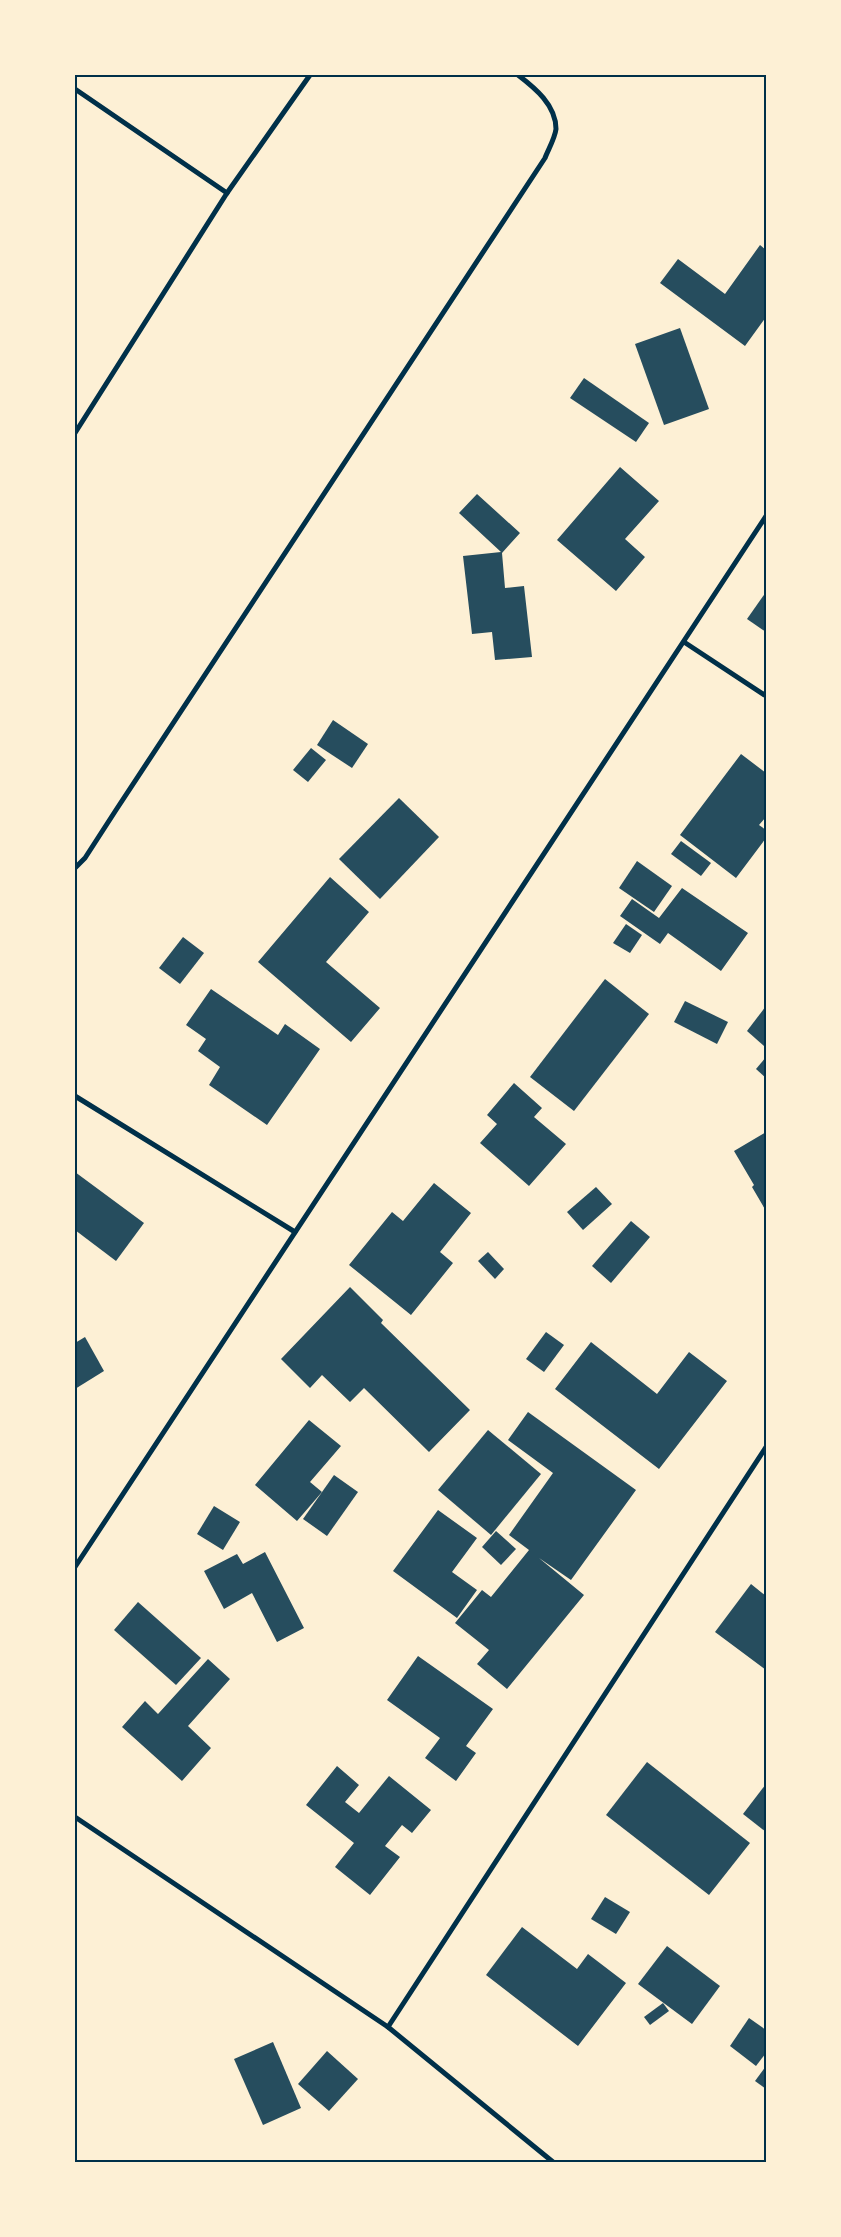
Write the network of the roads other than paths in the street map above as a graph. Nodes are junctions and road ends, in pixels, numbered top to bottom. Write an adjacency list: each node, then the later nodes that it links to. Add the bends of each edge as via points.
1 (310, 75): 4 (street)
2 (518, 75): 9 (street, via 542,94 550,108 556,128 544,158 85,858)
3 (75, 89): 4 (street)
4 (228, 193): 5 (street)
5 (75, 433)
6 (766, 516): 7 (street)
7 (684, 642): 8 (street); 11 (street)
8 (766, 696)
9 (75, 868)
10 (75, 1096): 11 (street)
11 (295, 1232): 13 (street)
12 (766, 1447): 15 (street)
13 (75, 1567)
14 (75, 1817): 15 (street)
15 (388, 2027): 16 (street)
16 (553, 2162)

